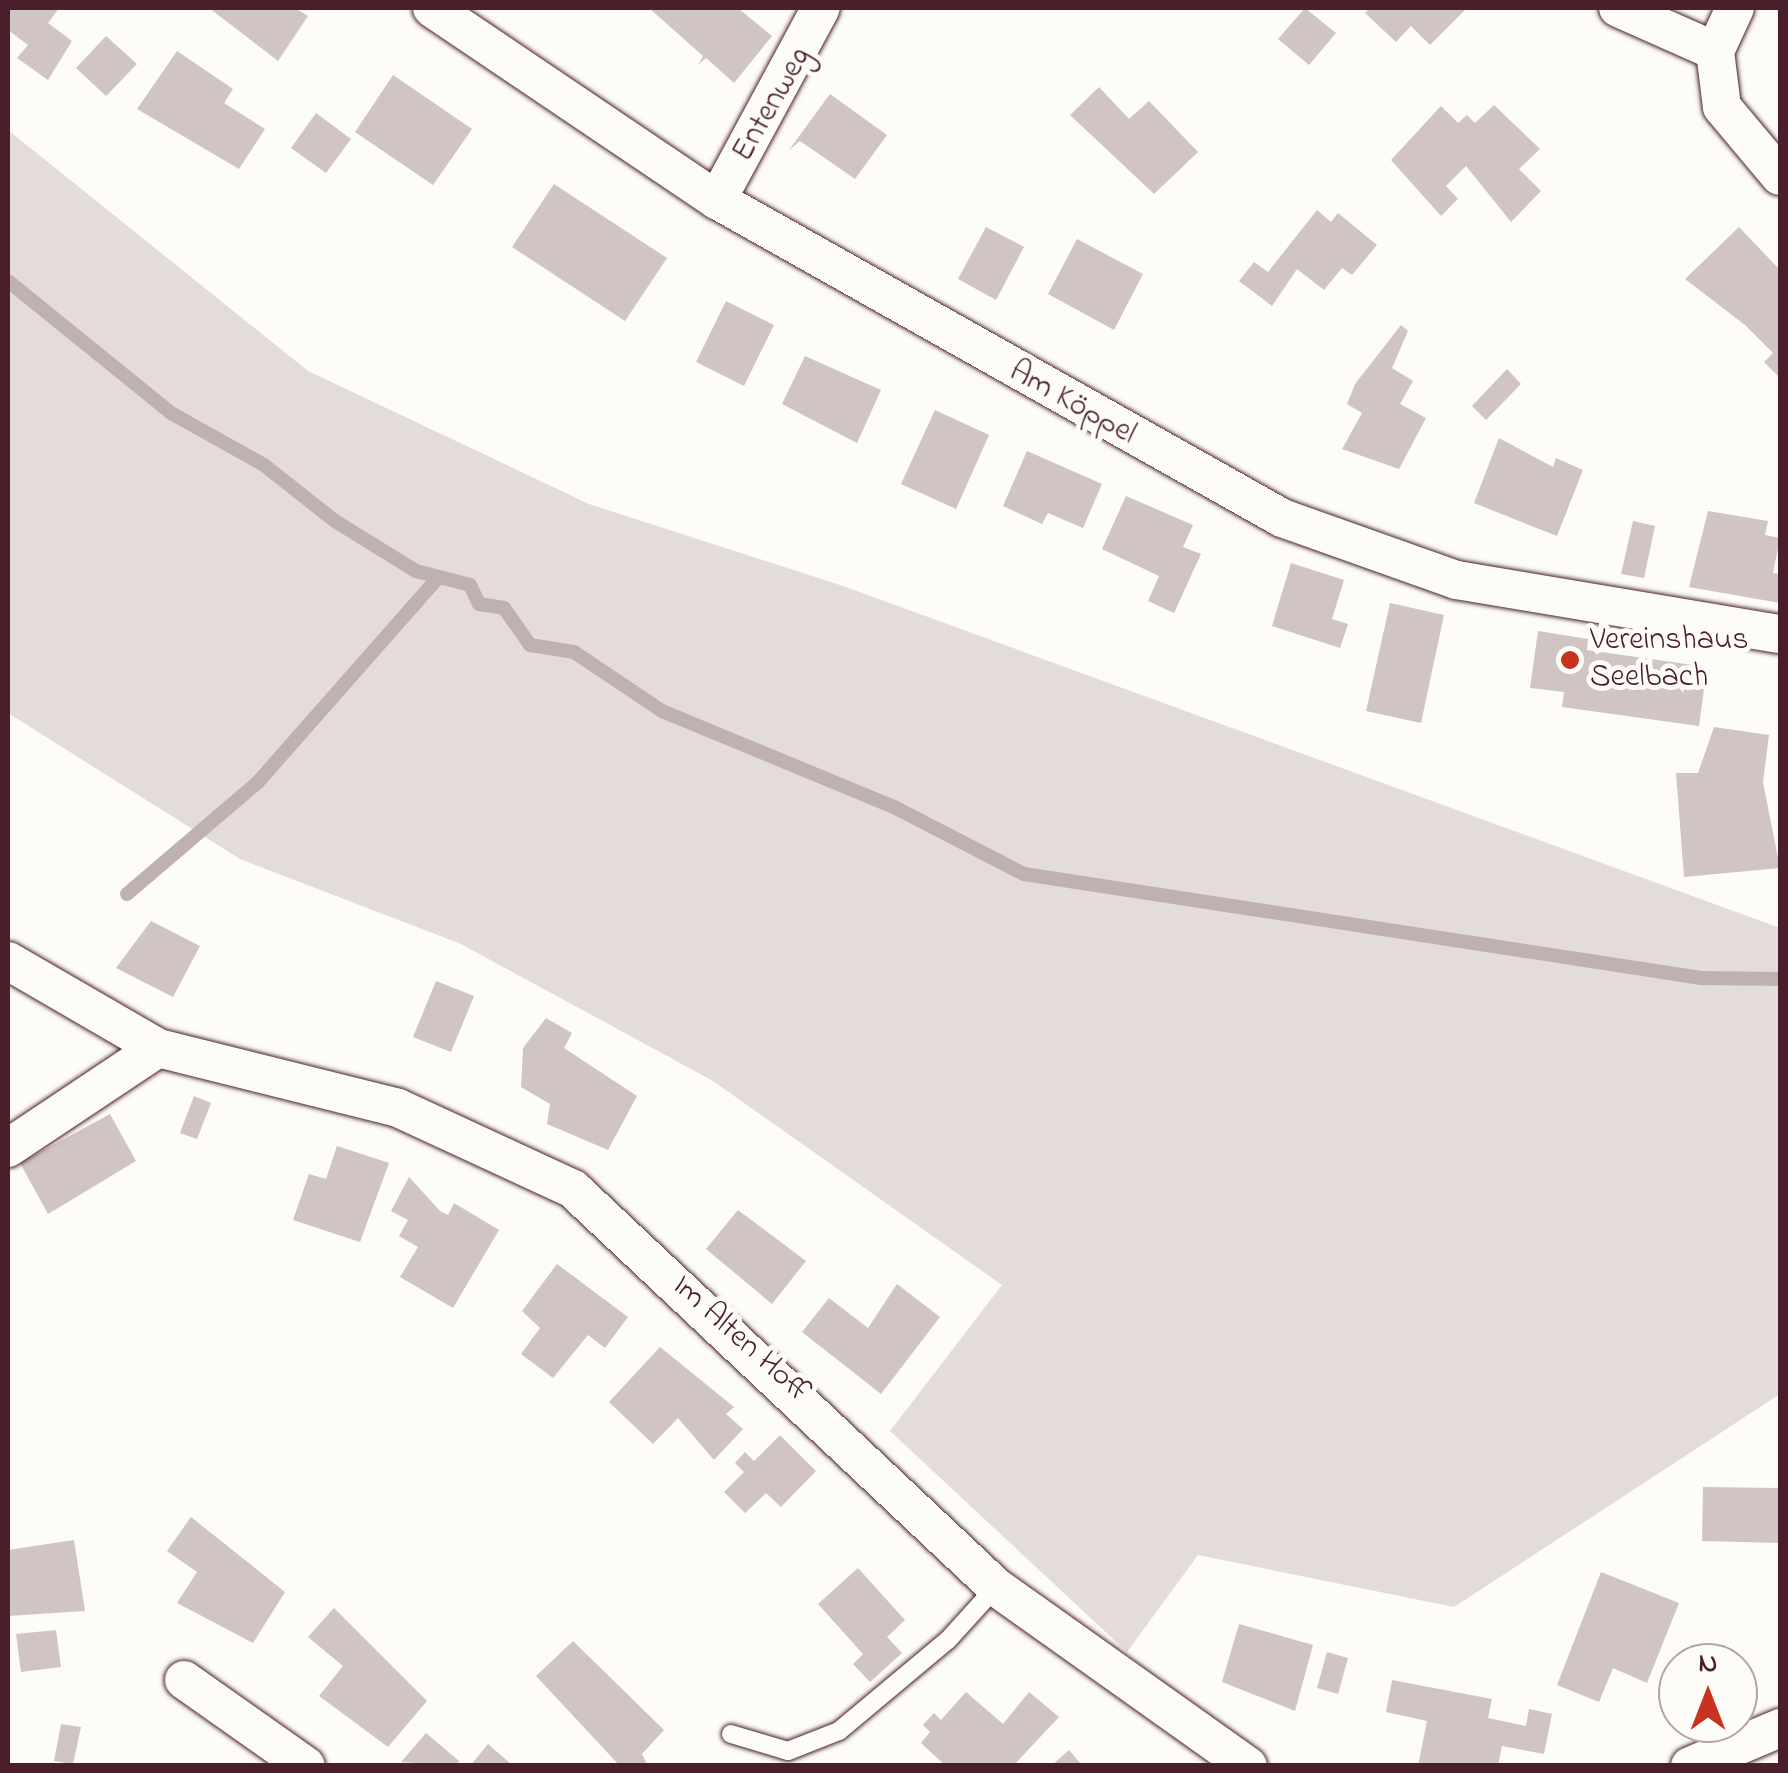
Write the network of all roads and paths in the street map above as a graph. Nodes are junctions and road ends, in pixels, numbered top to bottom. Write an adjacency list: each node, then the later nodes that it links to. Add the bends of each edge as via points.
1 (432, 8): 7 (street, Am Köppel)
2 (821, 8): 7 (street, Entenweg, via 821,24)
3 (1618, 8): 5 (street)
4 (1735, 8): 5 (street)
5 (1715, 51): 6 (street, via 1722,107)
6 (1780, 176)
7 (717, 200): 8 (street, Am Köppel, via 1282,518 1456,580)
8 (1780, 634)
9 (8, 961): 10 (street, Im Alten Hoff)
10 (158, 1048): 11 (street); 12 (street, Im Alten Hoff, via 398,1108 573,1190)
11 (8, 1148)
12 (996, 1587): 15 (lane, via 948,1640 839,1731 788,1751); 17 (street, Im Alten Hoff)
13 (184, 1680): 16 (street)
14 (1780, 1728): 18 (street)
15 (731, 1734)
16 (306, 1766)
17 (1248, 1766)
18 (1690, 1766)

